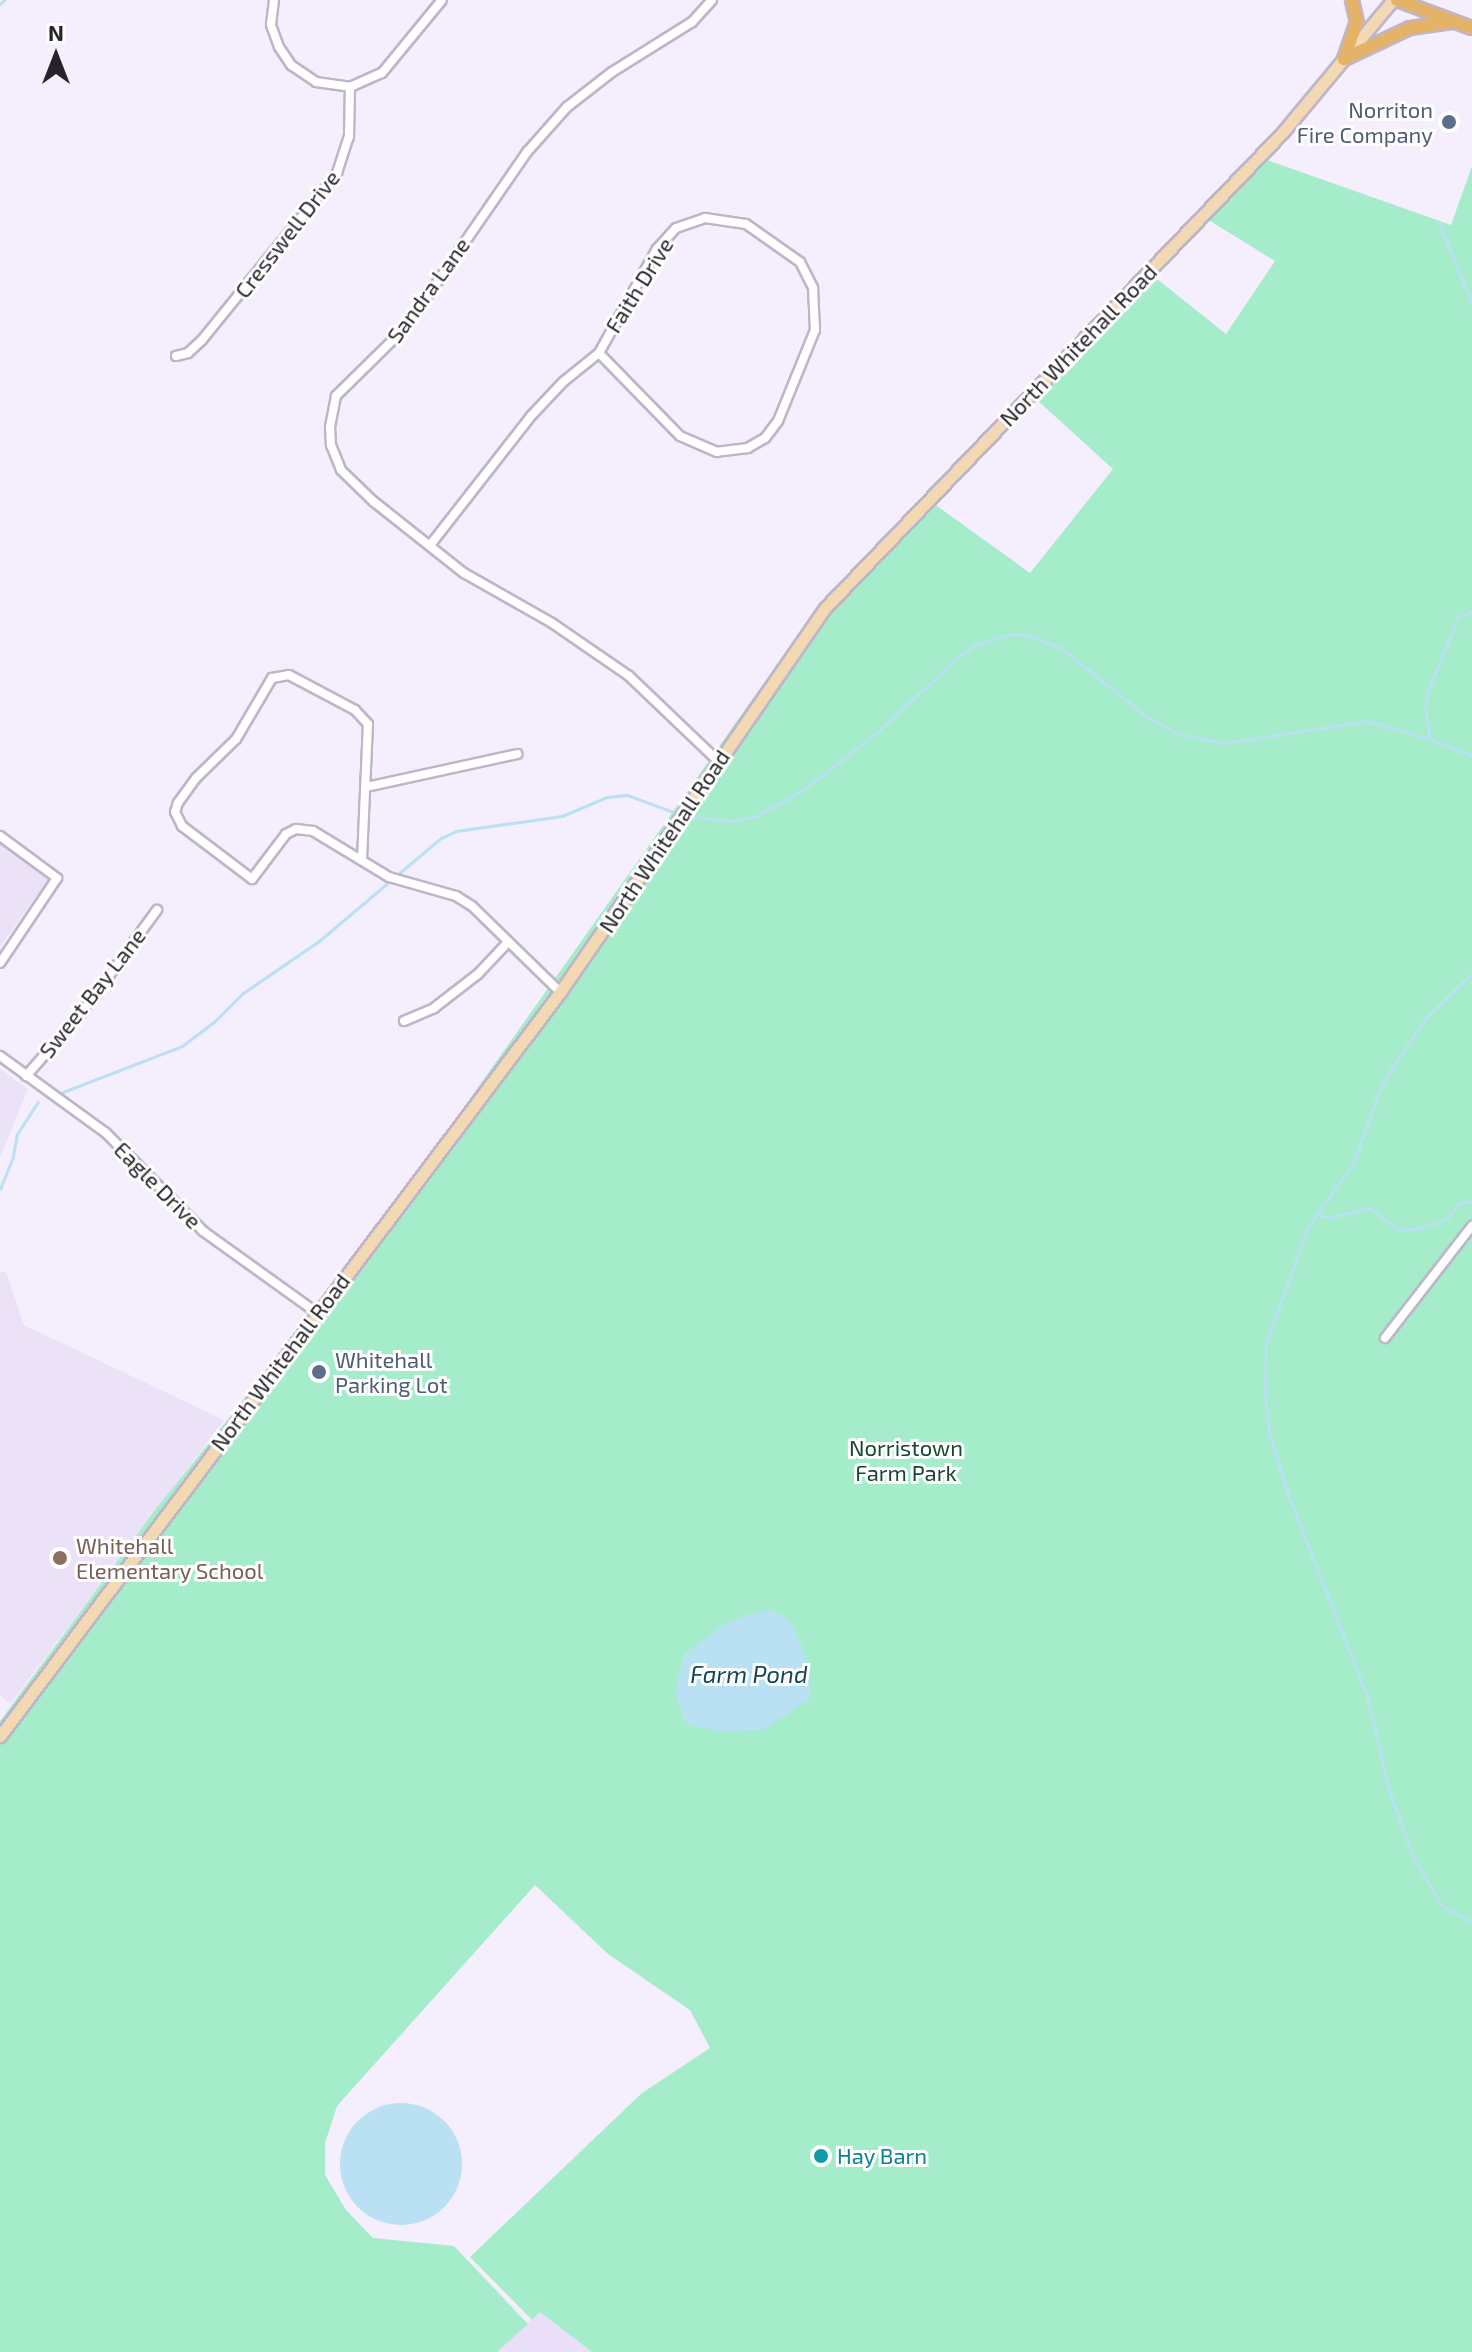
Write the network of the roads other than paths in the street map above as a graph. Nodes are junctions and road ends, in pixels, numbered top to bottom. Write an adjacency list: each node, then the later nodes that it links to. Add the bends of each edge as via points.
1 (274, 0): 9 (street, via 271,25 291,65 316,82)
2 (442, 0): 9 (street, via 382,73)
3 (712, 0): 12 (street, Sandra Lane, via 692,22 567,107 527,152 407,326 336,396 331,445 341,470)
4 (1352, 0): 8 (main road, via 1357,22)
5 (1395, 0): 6 (main road); 8 (main road, North Whitehall Road)
6 (1452, 22): 7 (main road); 8 (main road, via 1410,28)
7 (1472, 28)
8 (1344, 59): 14 (main road, North Whitehall Road, via 1282,133 825,608)
9 (350, 87): 11 (street, Cresswell Drive, via 349,137 337,173 202,340)
10 (599, 353): 10 (street, Faith Drive, via 657,249 689,222 721,218 746,224 800,262 813,288 815,330 778,421 748,448 717,452 680,436); 12 (street, Faith Drive, via 531,416)
11 (176, 356)
12 (431, 544): 14 (street, Sandra Lane, via 464,573 575,637 629,676)
13 (517, 754): 15 (street)
14 (719, 762): 21 (main road, North Whitehall Road)
15 (366, 787): 17 (street); 17 (street, via 370,735 363,715 282,674 272,678 236,739 196,778 175,812 192,837 252,879 286,834 296,829 323,836)
16 (0, 836): 20 (street, via 57,878)
17 (362, 860): 19 (street, via 389,877 456,896)
18 (157, 910): 24 (street, Sweet Bay Lane, via 84,1010)
19 (508, 942): 21 (street); 22 (street, via 434,1008)
20 (0, 963)
21 (560, 992): 26 (main road, North Whitehall Road)
22 (404, 1021)
23 (0, 1056): 24 (street, Eagle Drive)
24 (26, 1076): 26 (street, Eagle Drive, via 106,1133 203,1231)
25 (1472, 1226): 27 (street)
26 (317, 1313): 28 (main road, North Whitehall Road)
27 (1385, 1338)
28 (0, 1736)

